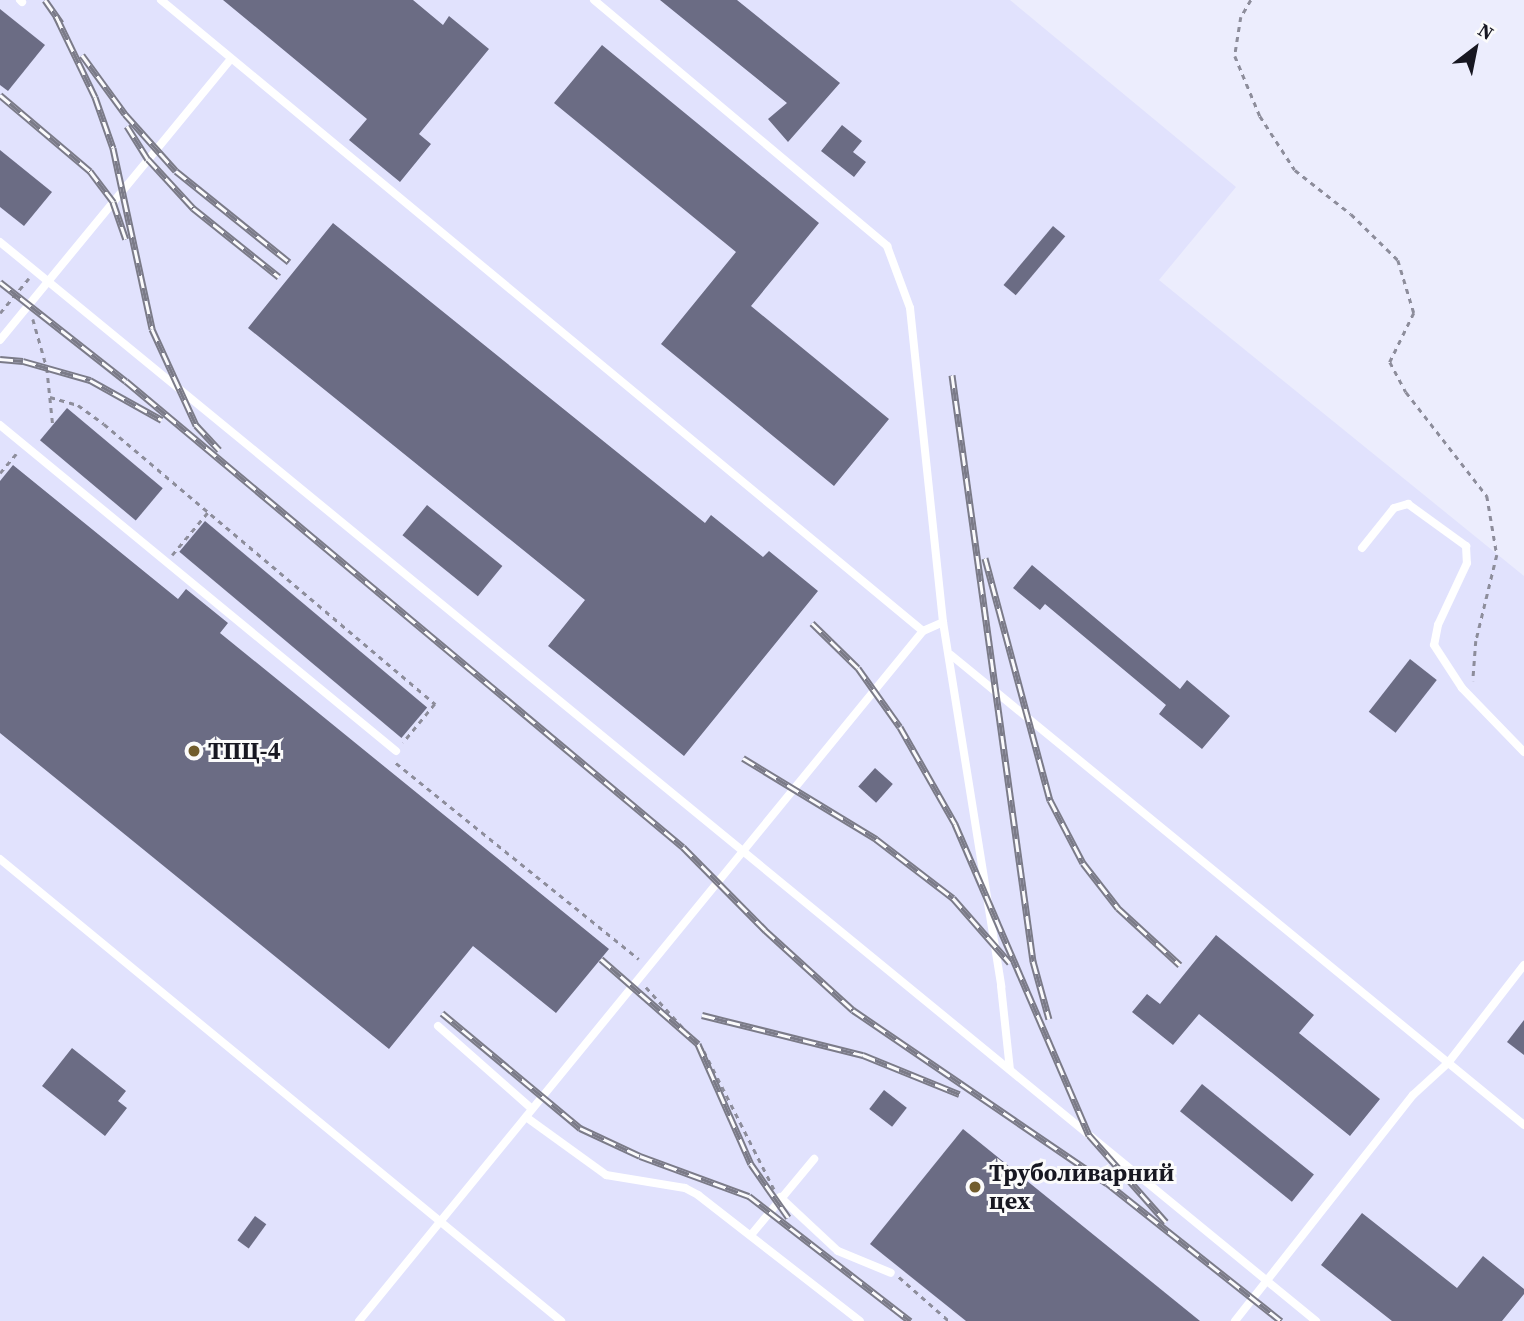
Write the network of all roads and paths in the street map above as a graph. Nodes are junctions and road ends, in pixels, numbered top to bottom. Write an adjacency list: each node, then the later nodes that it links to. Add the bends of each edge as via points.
1 (161, 0): 4 (lane)
2 (594, 0): 19 (lane, via 887,246 910,307)
3 (1251, 0): 22 (path, via 1241,16 1235,56 1260,116 1295,170 1351,214 1398,260 1414,313 1390,362 1406,392 1487,496 1497,555 1476,641)
4 (231, 59): 7 (lane); 20 (lane)
5 (0, 242): 6 (lane)
6 (35, 271): 7 (lane); 9 (path)
7 (48, 281): 8 (lane); 25 (lane)
8 (29, 305): 10 (lane); 11 (path, via 47,368)
9 (0, 313)
10 (0, 340)
11 (50, 397): 13 (path); 16 (path, via 78,405)
12 (0, 425): 14 (lane)
13 (53, 426)
14 (24, 444): 15 (path); 18 (lane)
15 (0, 472)
16 (208, 512): 18 (path); 23 (path, via 435,704)
17 (1362, 548): 22 (lane, via 1394,508 1408,504 1466,546 1467,563 1437,625 1434,645)
18 (166, 562): 23 (lane)
19 (943, 622): 20 (lane); 21 (lane)
20 (923, 631): 25 (lane)
21 (951, 655): 31 (lane); 32 (lane)
22 (1471, 699): 24 (lane)
23 (396, 751): 28 (path, via 390,758)
24 (1524, 752)
25 (744, 851): 28 (lane); 32 (lane)
26 (0, 859): 37 (lane)
27 (1524, 965): 31 (lane)
28 (649, 967): 29 (lane)
29 (638, 980): 33 (lane); 36 (path, via 668,1007 704,1051 758,1166)
30 (438, 1026): 33 (lane)
31 (1448, 1063): 34 (lane); 40 (lane, via 1413,1095)
32 (1010, 1070): 40 (lane)
33 (529, 1113): 37 (lane); 38 (lane, via 606,1174 685,1188)
34 (1524, 1125)
35 (814, 1159): 36 (lane)
36 (780, 1197): 38 (lane); 39 (lane, via 838,1251)
37 (439, 1223): 41 (lane); 42 (lane)
38 (751, 1235): 43 (lane)
39 (891, 1273): 44 (path)
40 (1267, 1281): 45 (lane); 46 (lane)
41 (359, 1321)
42 (561, 1321)
43 (860, 1321)
44 (949, 1321)
45 (1235, 1321)
46 (1316, 1321)

